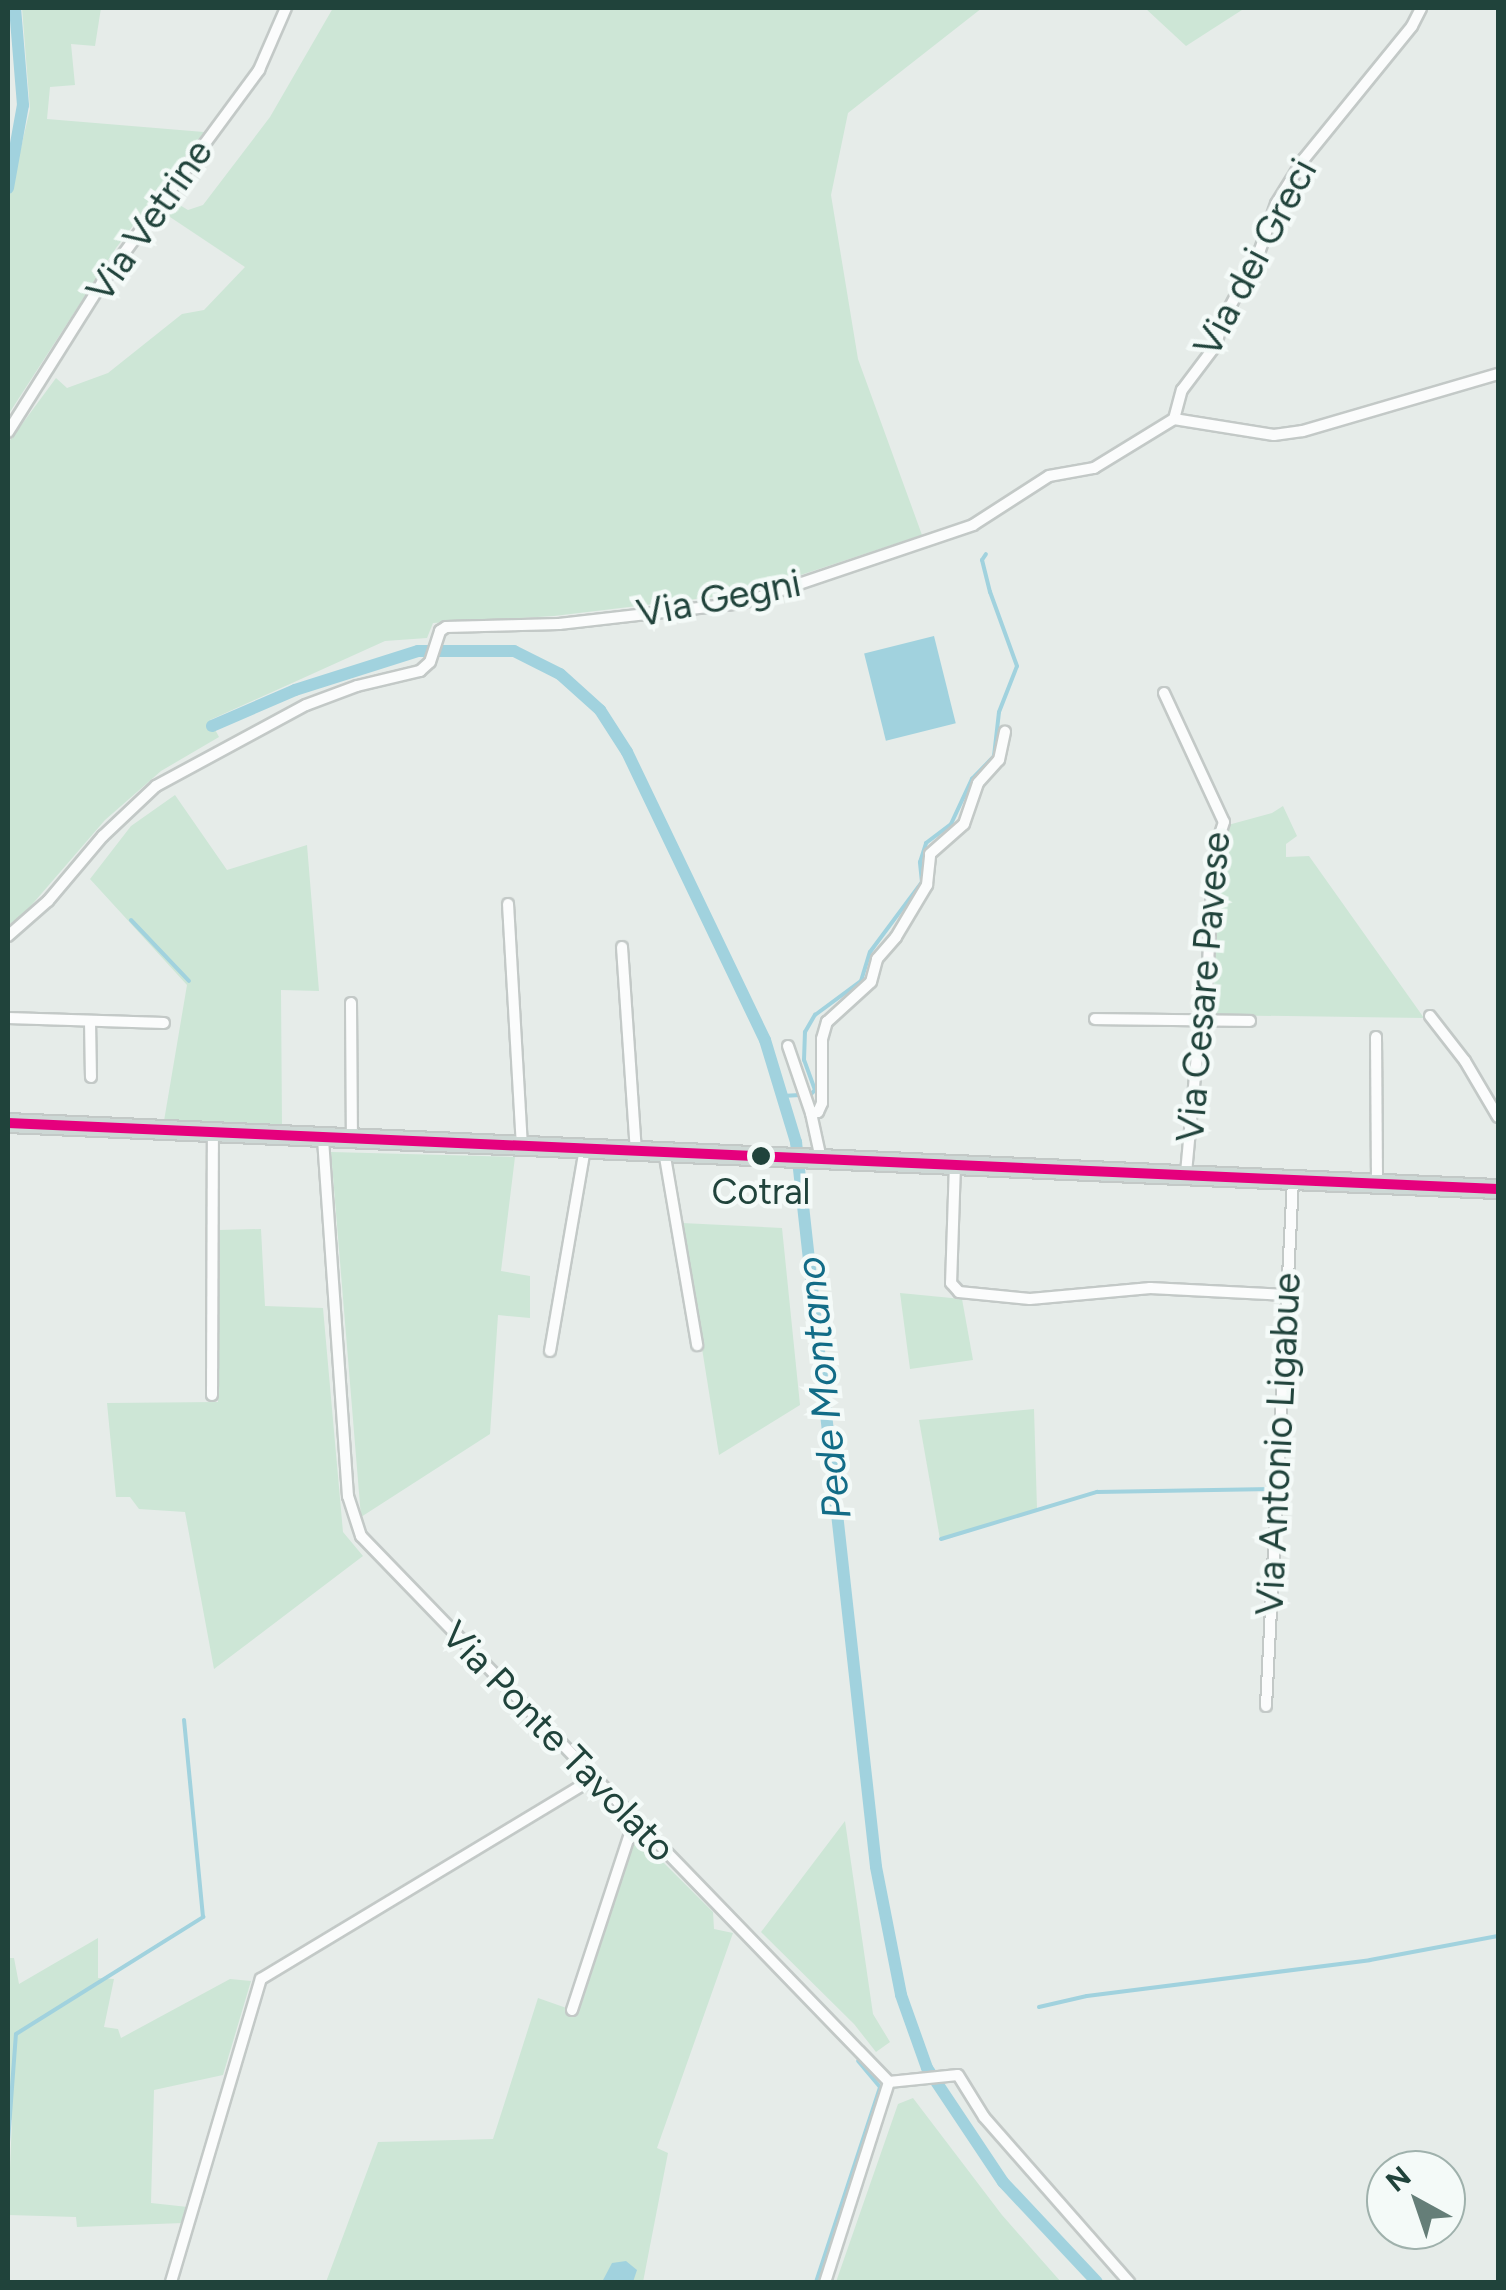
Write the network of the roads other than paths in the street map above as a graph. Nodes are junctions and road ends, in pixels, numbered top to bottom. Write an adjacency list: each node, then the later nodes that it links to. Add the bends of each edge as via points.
1 (286, 8): 5 (street, Via Vetrine, via 259,70 102,283)
2 (1421, 8): 4 (street, Via dei Greci, via 1276,204 1216,345 1182,390)
3 (1498, 374): 4 (street, via 1304,431 1274,435)
4 (1174, 419): 9 (street, Via Gegni, via 1094,468 1049,476 973,525 790,590 646,616 440,631 420,672 306,705 156,786)
5 (8, 432)
6 (1164, 692): 16 (street, Via Cesare Pavese, via 1224,822 1214,853)
7 (1005, 732): 22 (street, via 999,760 978,783 964,824 930,854 927,885 877,959 871,982 827,1022 822,1103)
8 (508, 904): 28 (street)
9 (8, 936)
10 (622, 947): 30 (street)
11 (351, 1003): 27 (street)
12 (1430, 1016): 23 (street)
13 (8, 1018): 15 (street)
14 (1094, 1020): 16 (street)
15 (90, 1021): 18 (street); 21 (street)
16 (1200, 1022): 17 (street); 34 (street, Via Cesare Pavese)
17 (1250, 1022)
18 (164, 1023)
19 (1376, 1038): 36 (street)
20 (788, 1046): 22 (street)
21 (91, 1077)
22 (811, 1113): 32 (street)
23 (1498, 1116)
24 (8, 1123): 25 (main road)
25 (212, 1132): 26 (main road); 41 (street)
26 (323, 1138): 27 (main road); 43 (street, Via Ponte Tavolato, via 348,1496 361,1536)
27 (352, 1139): 28 (main road)
28 (522, 1144): 29 (main road)
29 (585, 1147): 30 (main road); 40 (street)
30 (636, 1150): 31 (main road)
31 (664, 1150): 32 (main road); 39 (street)
32 (819, 1158): 33 (main road)
33 (954, 1164): 34 (main road); 38 (street, via 951,1283 959,1292 1030,1299 1150,1288)
34 (1186, 1174): 35 (main road)
35 (1292, 1181): 36 (main road); 38 (street, Via Antonio Ligabue)
36 (1377, 1184): 37 (main road)
37 (1498, 1188)
38 (1287, 1295): 42 (street, Via Antonio Ligabue)
39 (696, 1345)
40 (550, 1352)
41 (212, 1395)
42 (1266, 1706)
43 (593, 1779): 44 (street, Via Ponte Tavolato); 47 (street, via 261,1979)
44 (634, 1821): 45 (street); 46 (street, Via Ponte Tavolato)
45 (572, 2010)
46 (889, 2082): 48 (street); 49 (street, via 958,2076 984,2117)
47 (171, 2282)
48 (825, 2282)
49 (1129, 2282)

